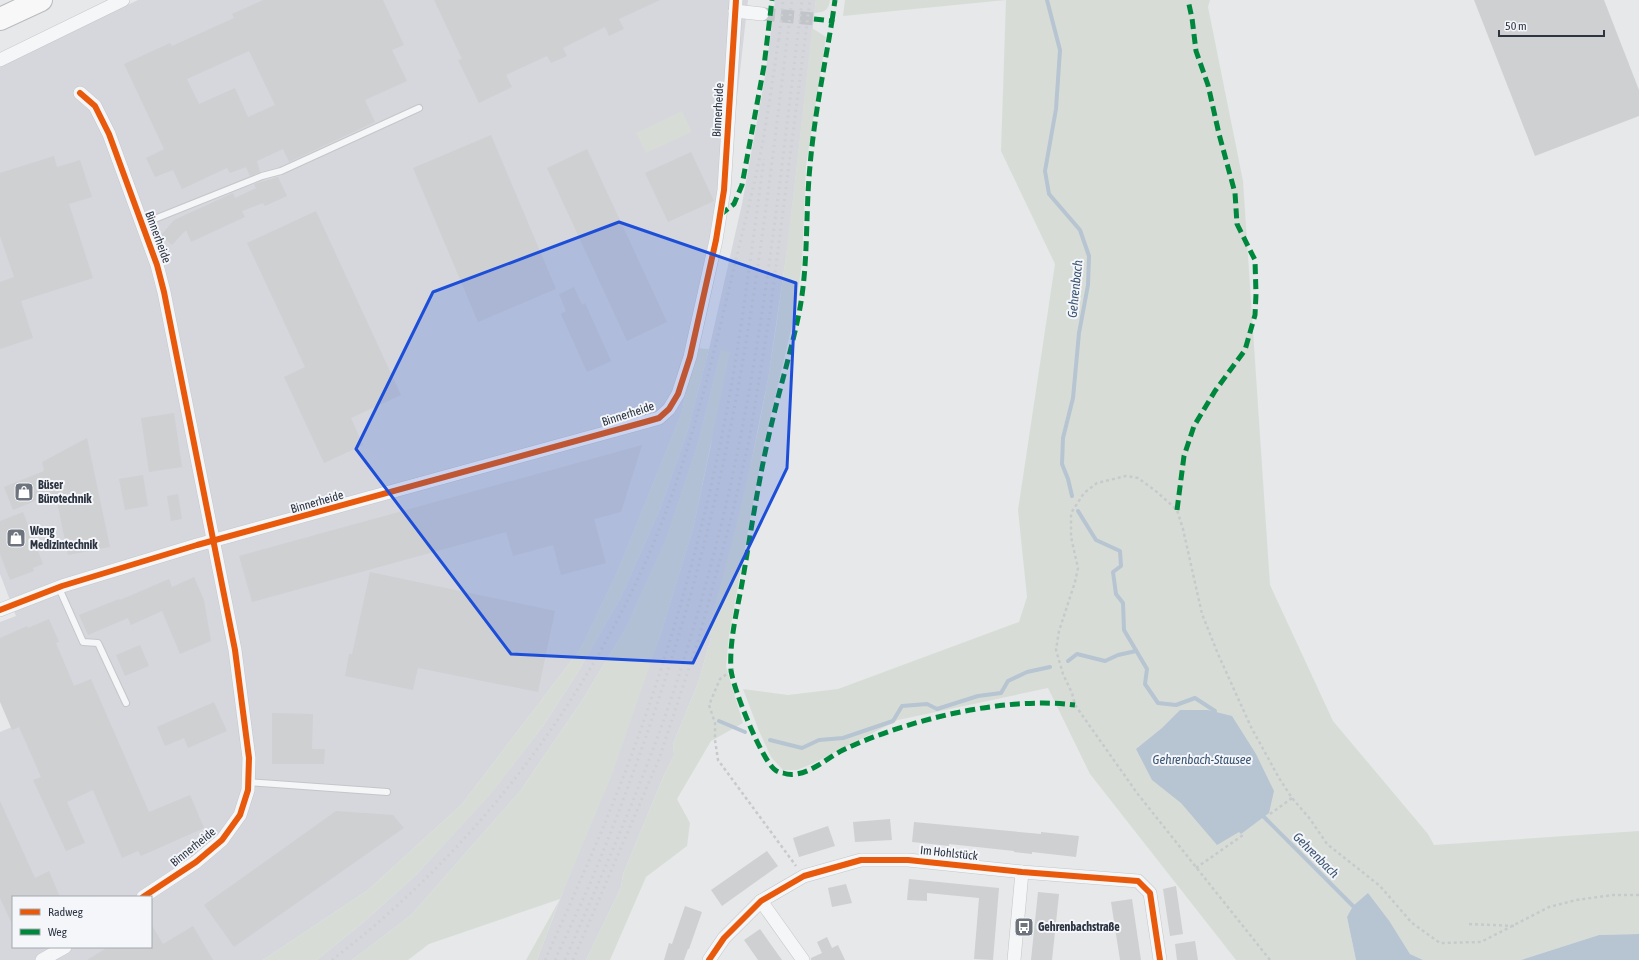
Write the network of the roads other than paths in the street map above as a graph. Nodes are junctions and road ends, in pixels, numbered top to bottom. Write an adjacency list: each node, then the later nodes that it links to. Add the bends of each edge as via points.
1 (41, 0): 5 (highway)
2 (123, 0): 6 (street)
3 (736, 5): 4 (street); 10 (street, Binnerheide, via 724,190 716,240 690,357 678,394 669,409 659,418)
4 (762, 14)
5 (0, 19)
6 (0, 60)
7 (80, 93): 10 (street, Binnerheide, via 95,106 109,134 157,266)
8 (419, 108): 9 (lane, via 281,171 262,176)
9 (157, 218)
10 (213, 542): 11 (street, Binnerheide); 14 (street, Binnerheide, via 237,666 249,758)
11 (60, 588): 12 (street, Binnerheide); 13 (lane, via 83,642 98,643)
12 (0, 610)
13 (126, 703)
14 (248, 782): 15 (lane); 17 (street, Binnerheide, via 240,815 222,840 196,862)
15 (387, 792)
16 (1022, 872): 18 (street, Im Hohlstück, via 908,860 862,860 804,876); 23 (street); 24 (street, Im Hohlstück, via 1138,881 1150,893)
17 (145, 896)
18 (761, 901): 21 (street, Im Hohlstück, via 724,938); 22 (street)
19 (63, 948): 20 (street)
20 (42, 960)
21 (709, 960)
22 (804, 960)
23 (1014, 960)
24 (1160, 960)

